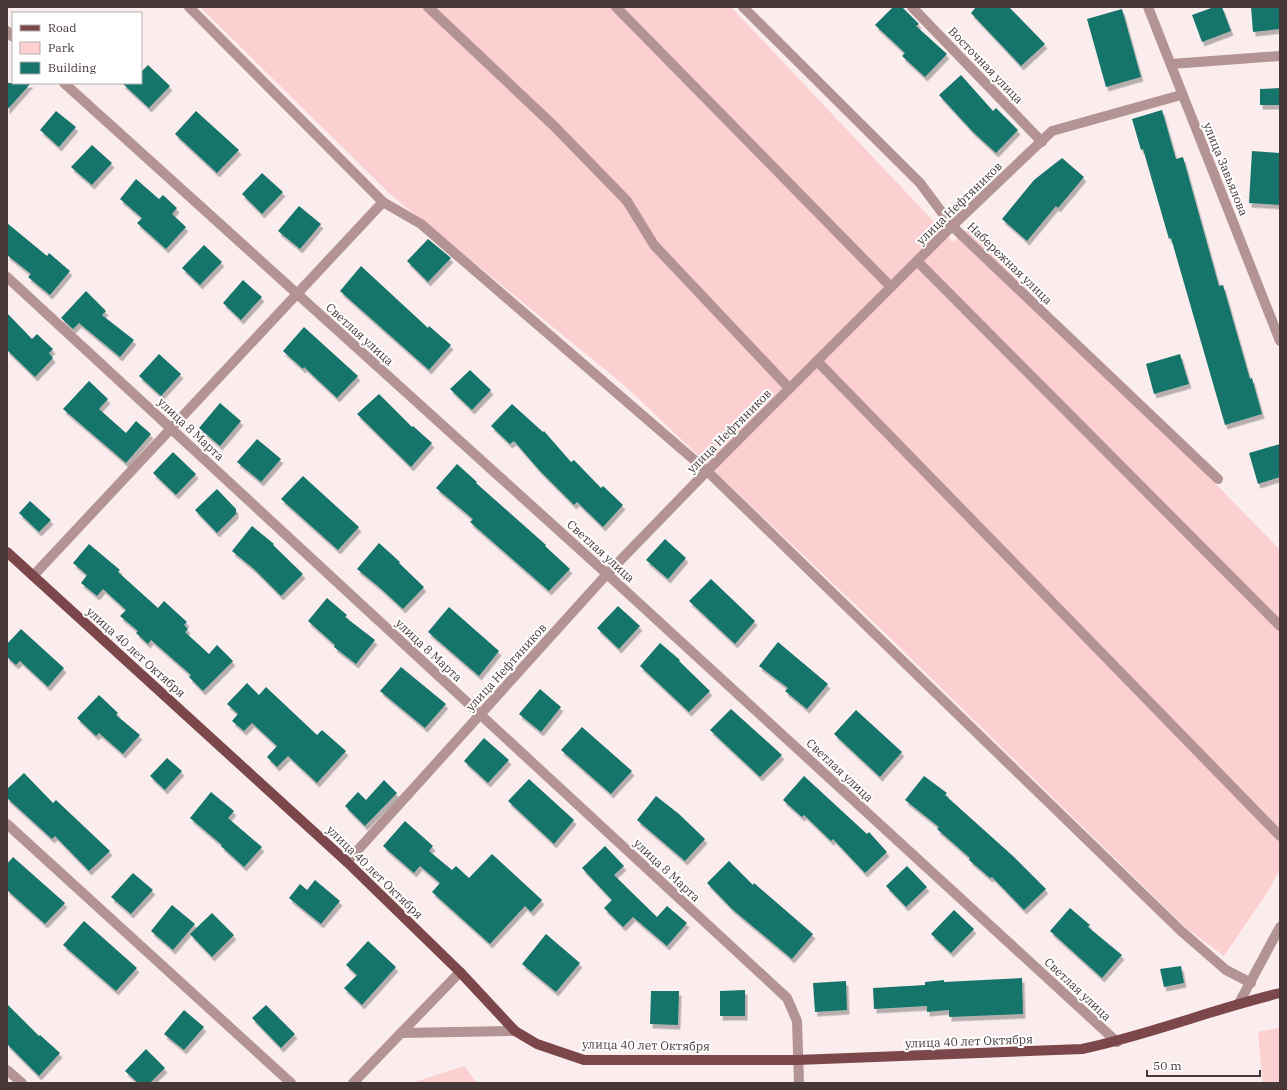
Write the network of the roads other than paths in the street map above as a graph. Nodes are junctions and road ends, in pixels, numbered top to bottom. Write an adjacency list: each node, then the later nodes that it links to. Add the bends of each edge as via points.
1 (189, 7): 12 (street)
2 (428, 7): 20 (street, via 554,126 627,201 654,245)
3 (616, 7): 16 (street)
4 (743, 7): 13 (street, Набережная улица, via 920,183)
5 (912, 7): 11 (street, Восточная улица)
6 (1148, 7): 8 (street, улица Завьялова)
7 (1280, 56): 8 (street)
8 (1171, 64): 10 (street, улица Завьялова)
9 (65, 84): 17 (street, Светлая улица)
10 (1181, 95): 11 (street, улица Нефтяников, via 1052,131); 18 (street, улица Завьялова)
11 (1042, 142): 13 (street, улица Нефтяников)
12 (382, 202): 17 (street); 22 (street, via 421,224)
13 (952, 226): 14 (street, улица Нефтяников); 23 (street, Набережная улица)
14 (917, 261): 16 (street, улица Нефтяников); 27 (street)
15 (7, 277): 21 (street, улица 8 Марта)
16 (891, 287): 19 (street, улица Нефтяников)
17 (296, 294): 21 (street); 25 (street, Светлая улица)
18 (1280, 341)
19 (817, 361): 20 (street, улица Нефтяников); 30 (street)
20 (789, 388): 22 (street, улица Нефтяников)
21 (171, 428): 26 (street); 28 (street, улица 8 Марта)
22 (707, 471): 25 (street, улица Нефтяников); 34 (street, via 1180,930 1226,970)
23 (1218, 479)
24 (7, 552): 26 (main road, улица 40 лет Октября)
25 (607, 574): 28 (street, улица Нефтяников); 39 (street, Светлая улица)
26 (34, 576): 31 (main road, улица 40 лет Октября)
27 (1280, 626)
28 (480, 715): 31 (street, улица Нефтяников); 40 (street, улица 8 Марта, via 787,998 796,1021)
29 (7, 824): 43 (street)
30 (1280, 836)
31 (347, 862): 33 (main road, улица 40 лет Октября)
32 (1280, 927): 34 (street)
33 (460, 972): 37 (main road, улица 40 лет Октября); 38 (street)
34 (1251, 983): 36 (street)
35 (1280, 993): 36 (main road, улица 40 лет Октября)
36 (1239, 1003): 39 (main road, улица 40 лет Октября)
37 (515, 1031): 38 (street); 40 (main road, улица 40 лет Октября, via 537,1044 584,1060)
38 (401, 1033): 44 (street)
39 (1117, 1042): 40 (main road, улица 40 лет Октября, via 1082,1050)
40 (797, 1060): 45 (street, улица 8 Марта)
41 (7, 1070): 42 (street)
42 (22, 1083)
43 (291, 1083)
44 (353, 1083)
45 (799, 1083)

